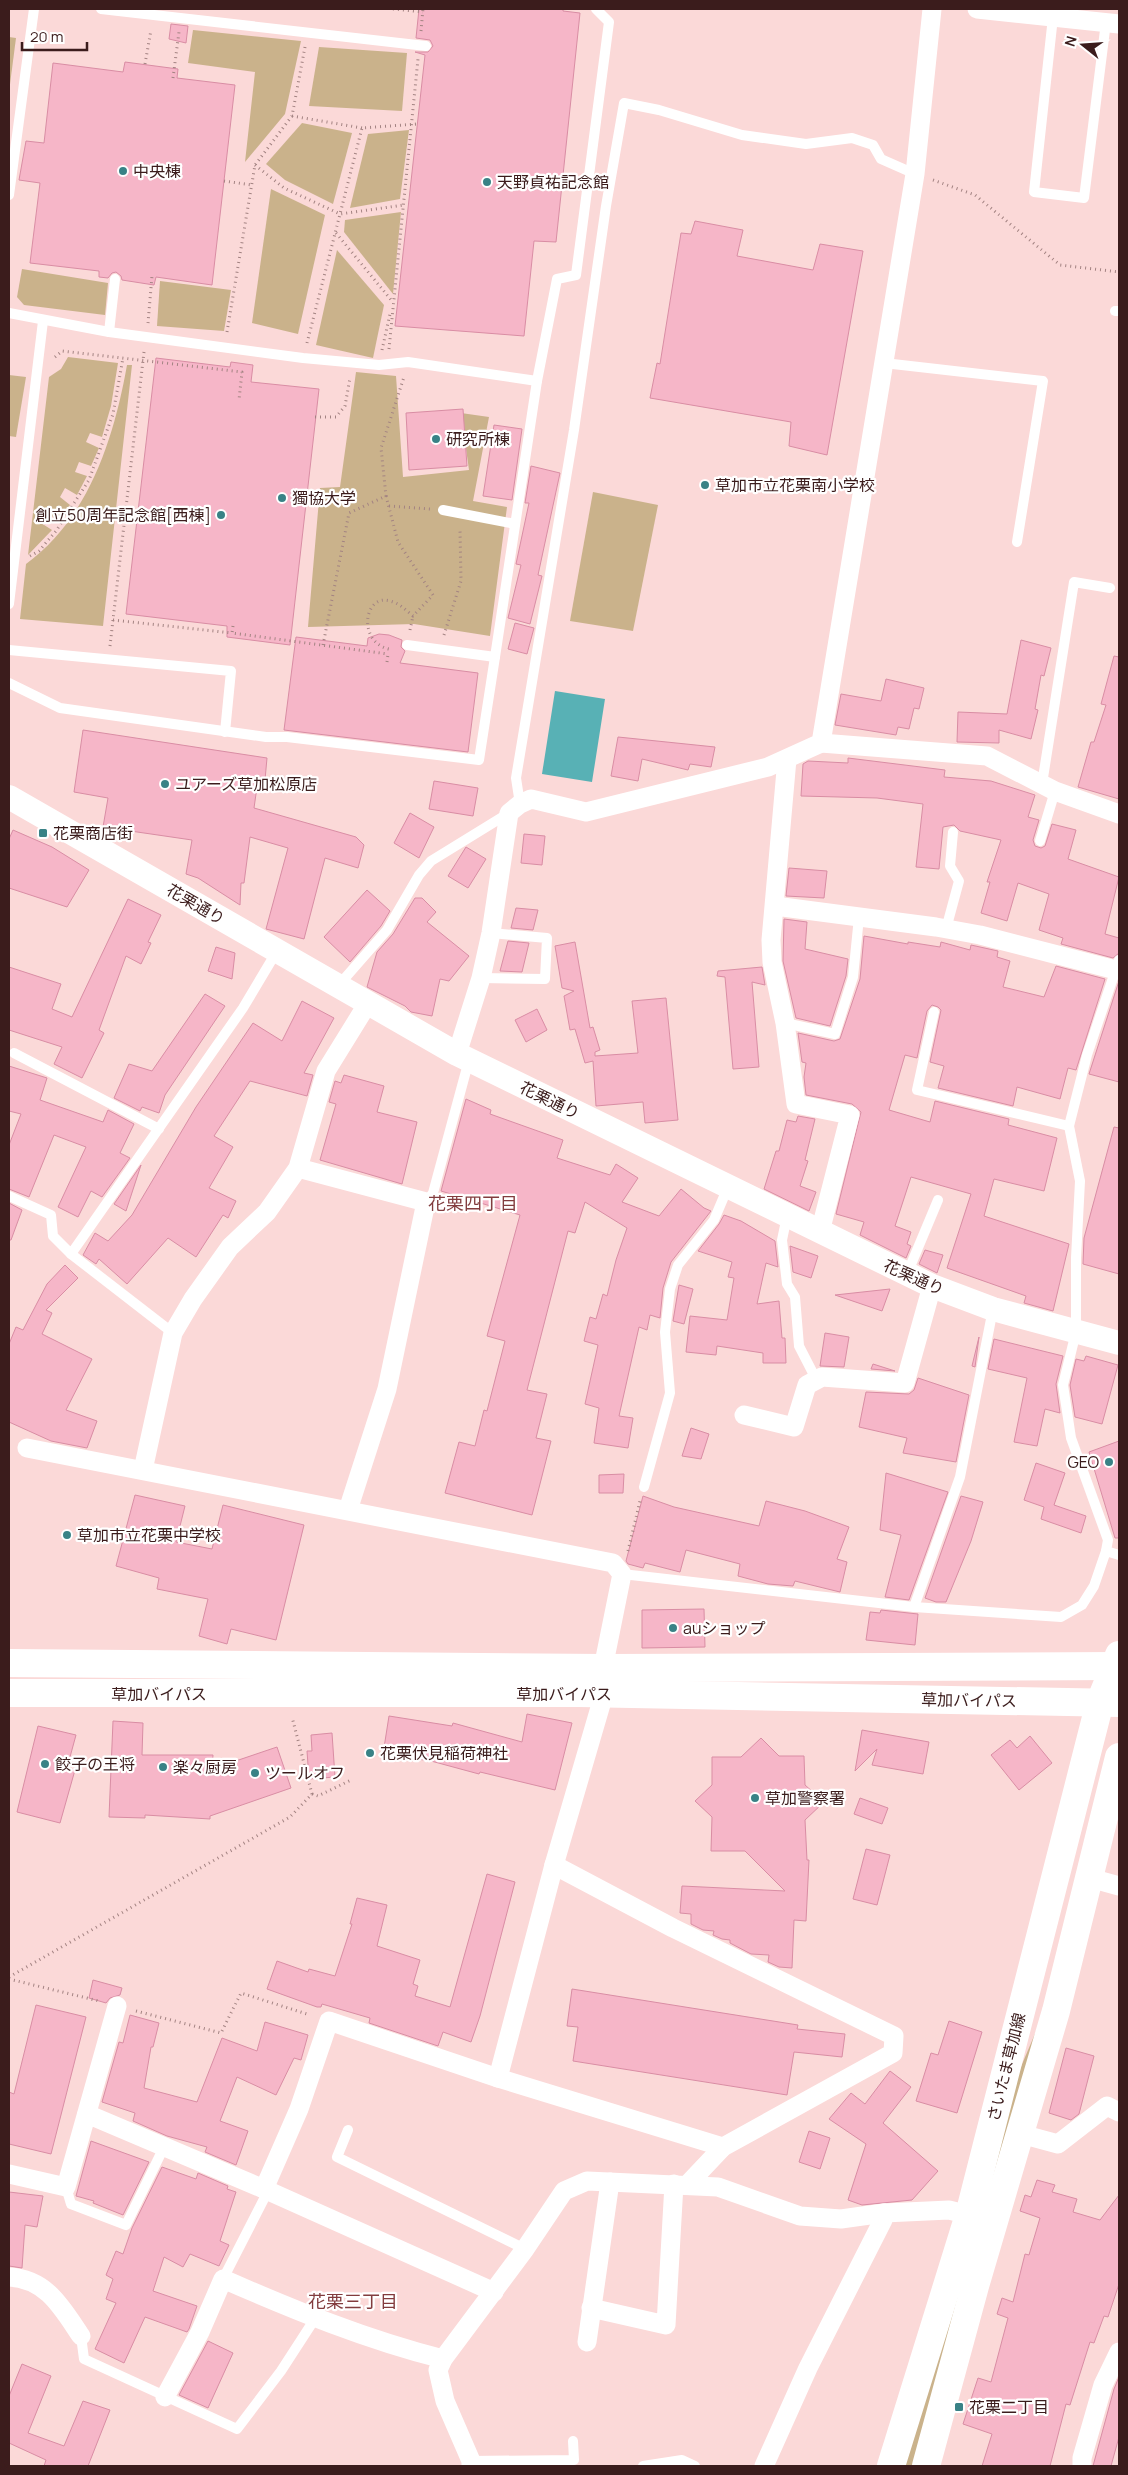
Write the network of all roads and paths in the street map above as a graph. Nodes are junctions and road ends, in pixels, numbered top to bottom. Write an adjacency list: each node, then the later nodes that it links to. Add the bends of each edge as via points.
1 (34, 9): 24 (lane)
2 (100, 9): 8 (lane)
3 (393, 9): 7 (path)
4 (596, 9): 45 (lane, via 610,22 576,275 557,279)
5 (932, 9): 21 (street)
6 (977, 9): 9 (street)
7 (423, 11): 13 (path)
8 (153, 14): 10 (lane); 14 (path)
9 (1053, 17): 11 (street); 11 (lane, via 1034,192 1084,198)
10 (181, 18): 12 (lane); 15 (path)
11 (1113, 23)
12 (307, 34): 13 (lane); 16 (path)
13 (423, 45): 18 (path)
14 (145, 64)
15 (173, 78)
16 (292, 116): 19 (path); 20 (path)
17 (418, 124): 18 (path)
18 (412, 125): 19 (path); 25 (path)
19 (362, 128): 26 (path)
20 (255, 165): 23 (path); 26 (path, via 284,188)
21 (915, 174): 28 (path, via 975,195 1060,265); 42 (street); 74 (lane, via 881,159 873,145 852,138 806,144 742,135 624,103 516,778)
22 (224, 181): 23 (path)
23 (252, 185): 36 (path)
24 (9, 195)
25 (404, 205): 26 (path); 31 (path)
26 (340, 214): 27 (path)
27 (335, 232): 31 (path); 38 (path)
28 (1119, 272)
29 (152, 276): 35 (path)
30 (114, 279): 34 (lane)
31 (393, 301): 44 (path); 44 (path)
32 (9, 314): 33 (lane)
33 (43, 321): 34 (lane); 54 (lane)
34 (108, 332): 35 (lane)
35 (146, 336): 36 (lane); 39 (path)
36 (225, 348): 38 (lane)
37 (124, 358): 39 (path); 43 (path, via 62,351); 54 (path, via 113,414 89,480 39,551)
38 (303, 358): 41 (lane)
39 (143, 360): 46 (path, via 242,372); 57 (path)
40 (408, 362): 44 (lane); 45 (lane); 48 (path, via 382,448)
41 (354, 363): 44 (lane); 47 (path, via 345,406 336,416)
42 (884, 363): 53 (lane, via 1043,380); 70 (street)
43 (48, 364)
44 (384, 364)
45 (537, 381): 52 (lane)
46 (239, 400)
47 (315, 417)
48 (386, 496): 49 (path); 60 (path, via 349,513)
49 (389, 506): 50 (path); 62 (path, via 398,542 433,595 413,616 389,600 377,602 366,620 368,630 381,648)
50 (443, 510): 51 (lane)
51 (459, 514): 52 (lane); 63 (path, via 461,581)
52 (515, 524): 66 (lane)
53 (1017, 542)
54 (13, 564): 56 (lane)
55 (1110, 588): 72 (lane, via 1074,582)
56 (9, 604)
57 (113, 620): 59 (path); 67 (path)
58 (233, 626): 59 (path)
59 (232, 633): 60 (path)
60 (323, 645): 65 (path)
61 (407, 645): 63 (lane)
62 (389, 649)
63 (439, 649): 66 (lane)
64 (9, 650): 67 (lane)
65 (388, 654)
66 (495, 657): 69 (lane, via 479,760)
67 (108, 659): 69 (lane, via 231,671)
68 (9, 683): 69 (lane, via 60,708)
69 (225, 732)
70 (821, 742): 71 (street); 72 (street, via 987,756)
71 (787, 759): 74 (street, via 768,767 586,812 531,799); 78 (street)
72 (1049, 787): 75 (street); 77 (lane)
73 (9, 796): 82 (street, 花栗通り)
74 (515, 808): 81 (street); 85 (lane, via 431,861 419,875 388,930)
75 (1119, 814)
76 (953, 832): 80 (lane, via 950,866 959,881)
77 (1040, 841)
78 (775, 906): 79 (street); 88 (street, via 772,962)
79 (859, 917): 80 (street); 88 (lane, via 853,977 835,1034)
80 (946, 929): 83 (street)
81 (491, 933): 84 (street); 84 (lane, via 547,938 545,979)
82 (277, 951): 85 (street, 花栗通り); 92 (lane, via 243,1008)
83 (1118, 965): 91 (lane, via 1087,1055)
84 (481, 978): 90 (street)
85 (338, 986): 86 (street, 花栗通り)
86 (368, 1003): 90 (street, 花栗通り); 93 (street, via 326,1071)
87 (934, 1012): 91 (lane, via 917,1090)
88 (784, 1023): 99 (street, via 796,1104 850,1115)
89 (14, 1053): 92 (lane)
90 (463, 1057): 94 (street, 花栗通り); 97 (lane, via 433,1193)
91 (1069, 1126): 104 (lane, via 1080,1181)
92 (159, 1129): 100 (lane)
93 (298, 1168): 97 (street); 105 (street, via 267,1212 230,1247)
94 (728, 1187): 98 (street, 花栗通り); 111 (lane, via 714,1220 678,1265 670,1289 665,1332 670,1393)
95 (9, 1196): 100 (lane, via 51,1215 53,1236)
96 (938, 1200): 101 (lane)
97 (426, 1202): 112 (street, via 387,1389)
98 (787, 1216): 99 (street, 花栗通り); 107 (lane, via 782,1240 787,1284 795,1297 799,1346)
99 (820, 1232): 101 (street, 花栗通り)
100 (71, 1254): 105 (lane)
101 (906, 1275): 102 (street, 花栗通り)
102 (932, 1286): 103 (street, 花栗通り); 107 (street, via 906,1383)
103 (993, 1309): 104 (street, 花栗通り); 116 (lane, via 960,1477)
104 (1076, 1332): 106 (street, 花栗通り); 113 (lane, via 1063,1385 1071,1438 1108,1540)
105 (173, 1333): 110 (street)
106 (1119, 1344)
107 (816, 1379): 108 (street, via 807,1386 794,1427)
108 (744, 1415)
109 (27, 1448): 110 (street)
110 (143, 1470): 112 (street)
111 (644, 1487): 115 (path)
112 (348, 1510): 115 (street, via 613,1563)
113 (1106, 1551): 114 (lane); 116 (lane, via 1094,1586 1082,1605 1061,1617)
114 (1119, 1555)
115 (622, 1574): 116 (lane); 119 (street)
116 (914, 1607)
117 (9, 1664): 119 (main road, 草加バイパス)
118 (1118, 1665): 119 (main road, 草加バイパス); 121 (main road, さいたま草加線)
119 (604, 1681): 120 (main road, 草加バイパス); 121 (main road, 草加バイパス); 126 (street)
120 (9, 1694)
121 (1110, 1702): 146 (main road, さいたま草加線)
122 (291, 1713): 125 (path)
123 (1119, 1756): 127 (main road, さいたま草加線)
124 (351, 1780): 125 (path, via 318,1796)
125 (312, 1794): 129 (path, via 290,1816)
126 (554, 1865): 133 (street); 139 (street, via 673,1928 894,2036 893,2053)
127 (1090, 1878): 128 (street); 137 (main road, さいたま草加線)
128 (1119, 1886)
129 (9, 1977)
130 (117, 2006): 135 (street)
131 (329, 2022): 132 (path, via 241,1993); 133 (street); 144 (street)
132 (222, 2032)
133 (498, 2078): 139 (street)
134 (1119, 2112): 137 (street, via 1107,2106 1058,2144)
135 (87, 2114): 138 (street); 143 (street)
136 (348, 2130): 147 (lane, via 337,2157)
137 (1022, 2134): 164 (main road, さいたま草加線, via 975,2286)
138 (164, 2147): 143 (lane, via 126,2225 71,2204); 144 (street)
139 (723, 2147): 142 (street)
140 (9, 2174): 143 (street)
141 (610, 2182): 142 (street); 147 (street, via 588,2181 564,2191); 151 (street)
142 (681, 2184): 145 (street, via 718,2187 800,2216 841,2219); 151 (street, via 666,2325)
143 (66, 2186)
144 (266, 2190): 149 (lane); 150 (street)
145 (884, 2213): 146 (street, via 949,2210); 162 (street)
146 (968, 2215): 163 (main road, さいたま草加線)
147 (525, 2249): 150 (street)
148 (9, 2277): 153 (street, via 27,2281 53,2295)
149 (223, 2279): 152 (street); 157 (street, via 200,2332)
150 (494, 2292): 156 (street)
151 (592, 2308): 154 (street)
152 (316, 2317): 156 (street, via 410,2351); 157 (lane, via 237,2429)
153 (81, 2336): 157 (lane, via 84,2360)
154 (587, 2342)
155 (1119, 2352): 165 (street, via 1103,2385)
156 (443, 2359): 159 (street, via 438,2370 445,2401)
157 (165, 2396)
158 (573, 2440): 159 (lane, via 574,2460)
159 (471, 2464)
160 (643, 2466): 161 (lane, via 682,2460)
161 (695, 2466)
162 (764, 2466)
163 (891, 2466)
164 (926, 2466)
165 (1082, 2466)

